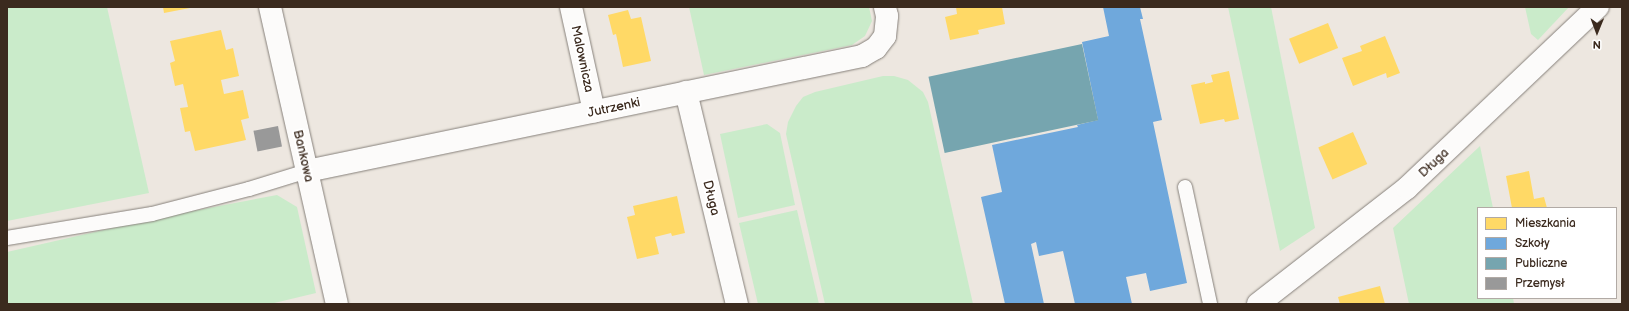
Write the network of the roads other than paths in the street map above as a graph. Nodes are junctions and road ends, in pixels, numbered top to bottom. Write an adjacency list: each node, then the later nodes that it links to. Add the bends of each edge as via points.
1 (270, 7): 7 (street, Bankowa)
2 (571, 7): 6 (street, Malownicza)
3 (885, 7): 5 (street, Jutrzenki, via 885,36 876,48 862,56)
4 (1598, 7): 13 (street, Długa, via 1407,188)
5 (686, 92): 6 (street, Jutrzenki); 11 (street, Długa)
6 (594, 112): 7 (street, Jutrzenki)
7 (307, 171): 9 (lane, via 152,214); 10 (street, Bankowa)
8 (1185, 187): 12 (lane)
9 (7, 238)
10 (336, 304)
11 (737, 304)
12 (1210, 304)
13 (1258, 304)

